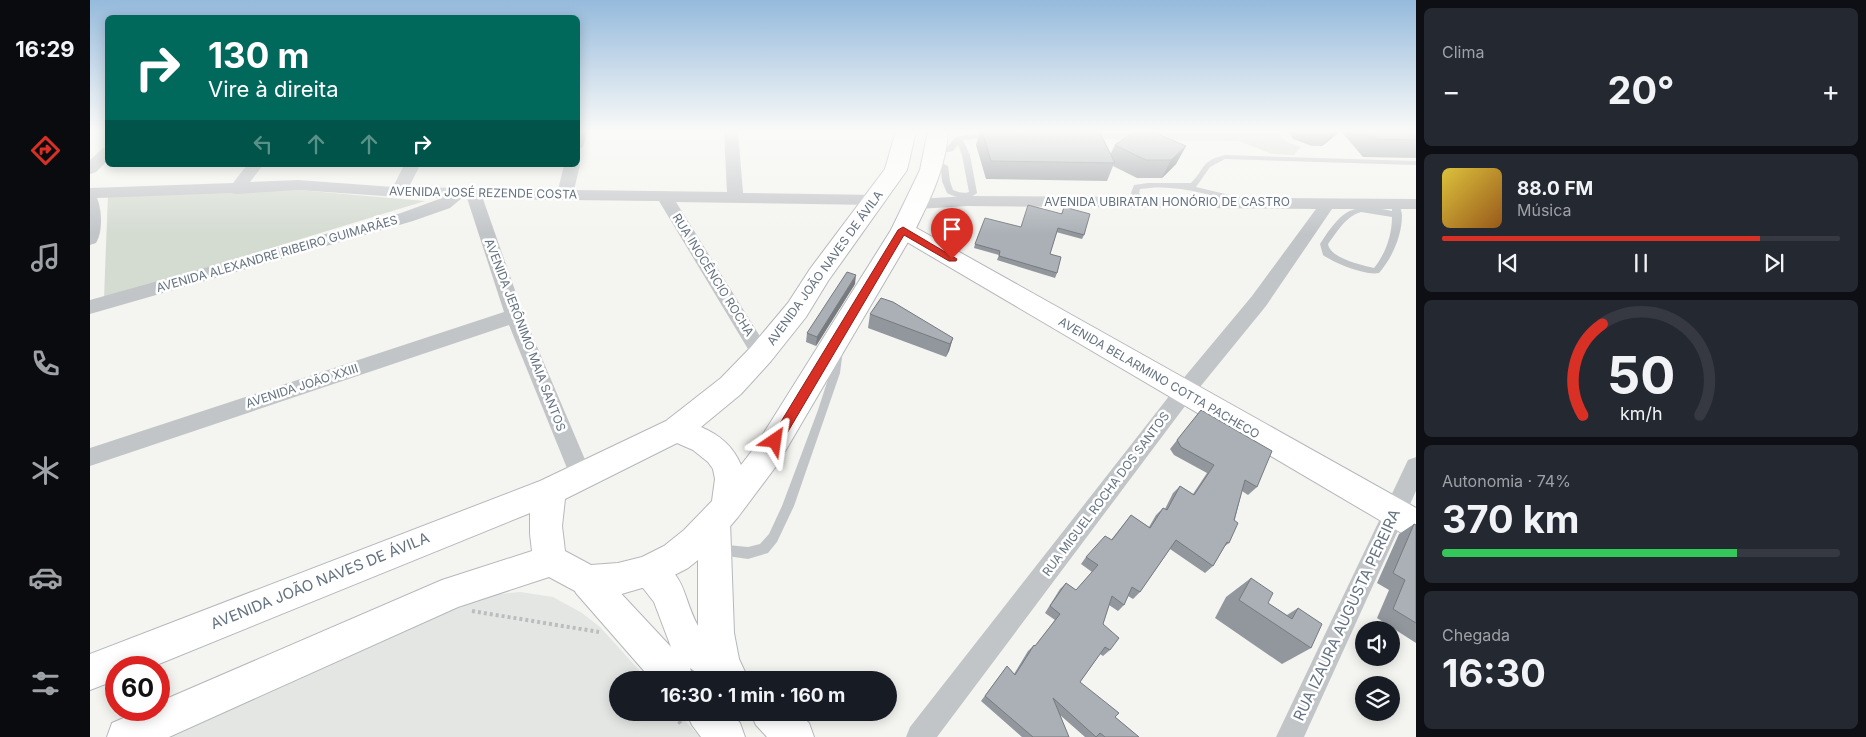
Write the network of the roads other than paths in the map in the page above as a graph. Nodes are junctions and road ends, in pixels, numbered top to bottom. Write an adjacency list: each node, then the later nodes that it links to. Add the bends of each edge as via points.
1 (734, 165): 18 (street)
2 (897, 165): 20 (main road, AVENIDA JOÃO NAVES DE ÁVILA)
3 (931, 165): 24 (main road)
4 (944, 165): 17 (lane, via 950,191)
5 (965, 165): 17 (lane)
6 (1206, 165): 10 (lane, via 1198,182)
7 (253, 167): 11 (street)
8 (411, 167): 12 (street)
9 (572, 167): 15 (street)
10 (1185, 187): 21 (lane, via 1140,186 1135,193); 22 (lane)
11 (236, 188): 12 (street, AVENIDA JOSÉ REZENDE COSTA, via 298,186); 14 (street, AVENIDA JOSÉ REZENDE COSTA)
12 (398, 192): 13 (street, AVENIDA JOSÉ REZENDE COSTA)
13 (466, 192): 15 (street, AVENIDA JOSÉ REZENDE COSTA); 29 (street, AVENIDA ALEXANDRE RIBEIRO GUIMARÃES, via 407,217); 30 (street, AVENIDA JERÔNIMO MAIA SANTOS)
14 (90, 193)
15 (565, 194): 16 (street, AVENIDA JOSÉ REZENDE COSTA)
16 (664, 196): 18 (street, AVENIDA JOSÉ REZENDE COSTA); 32 (street, RUA INOCÊNCIO ROCHA)
17 (971, 196): 21 (street, AVENIDA UBIRATAN HONÓRIO DE CASTRO); 24 (street, AVENIDA UBIRATAN HONÓRIO DE CASTRO)
18 (735, 197): 20 (street, AVENIDA JOSÉ REZENDE COSTA)
19 (90, 200): 28 (street)
20 (873, 203): 27 (main road, AVENIDA BELARMINO COTTA PACHECO, via 882,220); 32 (main road, AVENIDA JOÃO NAVES DE ÁVILA)
21 (1143, 203): 22 (street, AVENIDA UBIRATAN HONÓRIO DE CASTRO)
22 (1250, 203): 23 (street, AVENIDA UBIRATAN HONÓRIO DE CASTRO)
23 (1328, 203): 26 (street, AVENIDA UBIRATAN HONÓRIO DE CASTRO); 33 (street, RUA MIGUEL ROCHA DOS SANTOS, via 1258,301)
24 (917, 204): 27 (main road)
25 (1416, 204): 26 (street, AVENIDA UBIRATAN HONÓRIO DE CASTRO)
26 (1397, 210): 26 (lane, via 1395,234 1376,271 1364,270 1324,250 1324,244 1348,213)
27 (903, 230): 31 (main road); 33 (main road, AVENIDA BELARMINO COTTA PACHECO)
28 (90, 239)
29 (90, 307)
30 (515, 316): 35 (street, AVENIDA JOÃO XXIII); 37 (street, AVENIDA JERÔNIMO MAIA SANTOS)
31 (839, 333): 40 (main road, via 804,396); 40 (lane, via 835,374 788,506 773,538 764,549 748,553)
32 (762, 354): 34 (main road, AVENIDA JOÃO NAVES DE ÁVILA, via 731,386)
33 (1184, 392): 39 (main road, AVENIDA BELARMINO COTTA PACHECO); 53 (street, RUA MIGUEL ROCHA DOS SANTOS)
34 (676, 430): 37 (main road); 40 (main road, via 694,436 721,455 727,466 730,480)
35 (90, 457)
36 (1416, 467): 39 (street, RUA IZAURA AUGUSTA PEREIRA)
37 (581, 476): 38 (main road)
38 (550, 491): 41 (main road, via 544,515); 47 (main road, AVENIDA JOÃO NAVES DE ÁVILA)
39 (1405, 519): 54 (street, RUA IZAURA AUGUSTA PEREIRA)
40 (719, 526): 42 (main road, via 676,557); 46 (main road, via 714,618 717,650)
41 (551, 561): 43 (main road); 50 (main road, via 454,592)
42 (647, 572): 43 (main road); 45 (main road, via 661,580 687,640 704,658)
43 (588, 582): 44 (main road)
44 (668, 671)
45 (724, 671)
46 (728, 671)
47 (90, 672)
48 (713, 721): 51 (main road)
49 (778, 721): 52 (main road)
50 (126, 737)
51 (726, 737)
52 (795, 737)
53 (920, 737)
54 (1290, 737)

